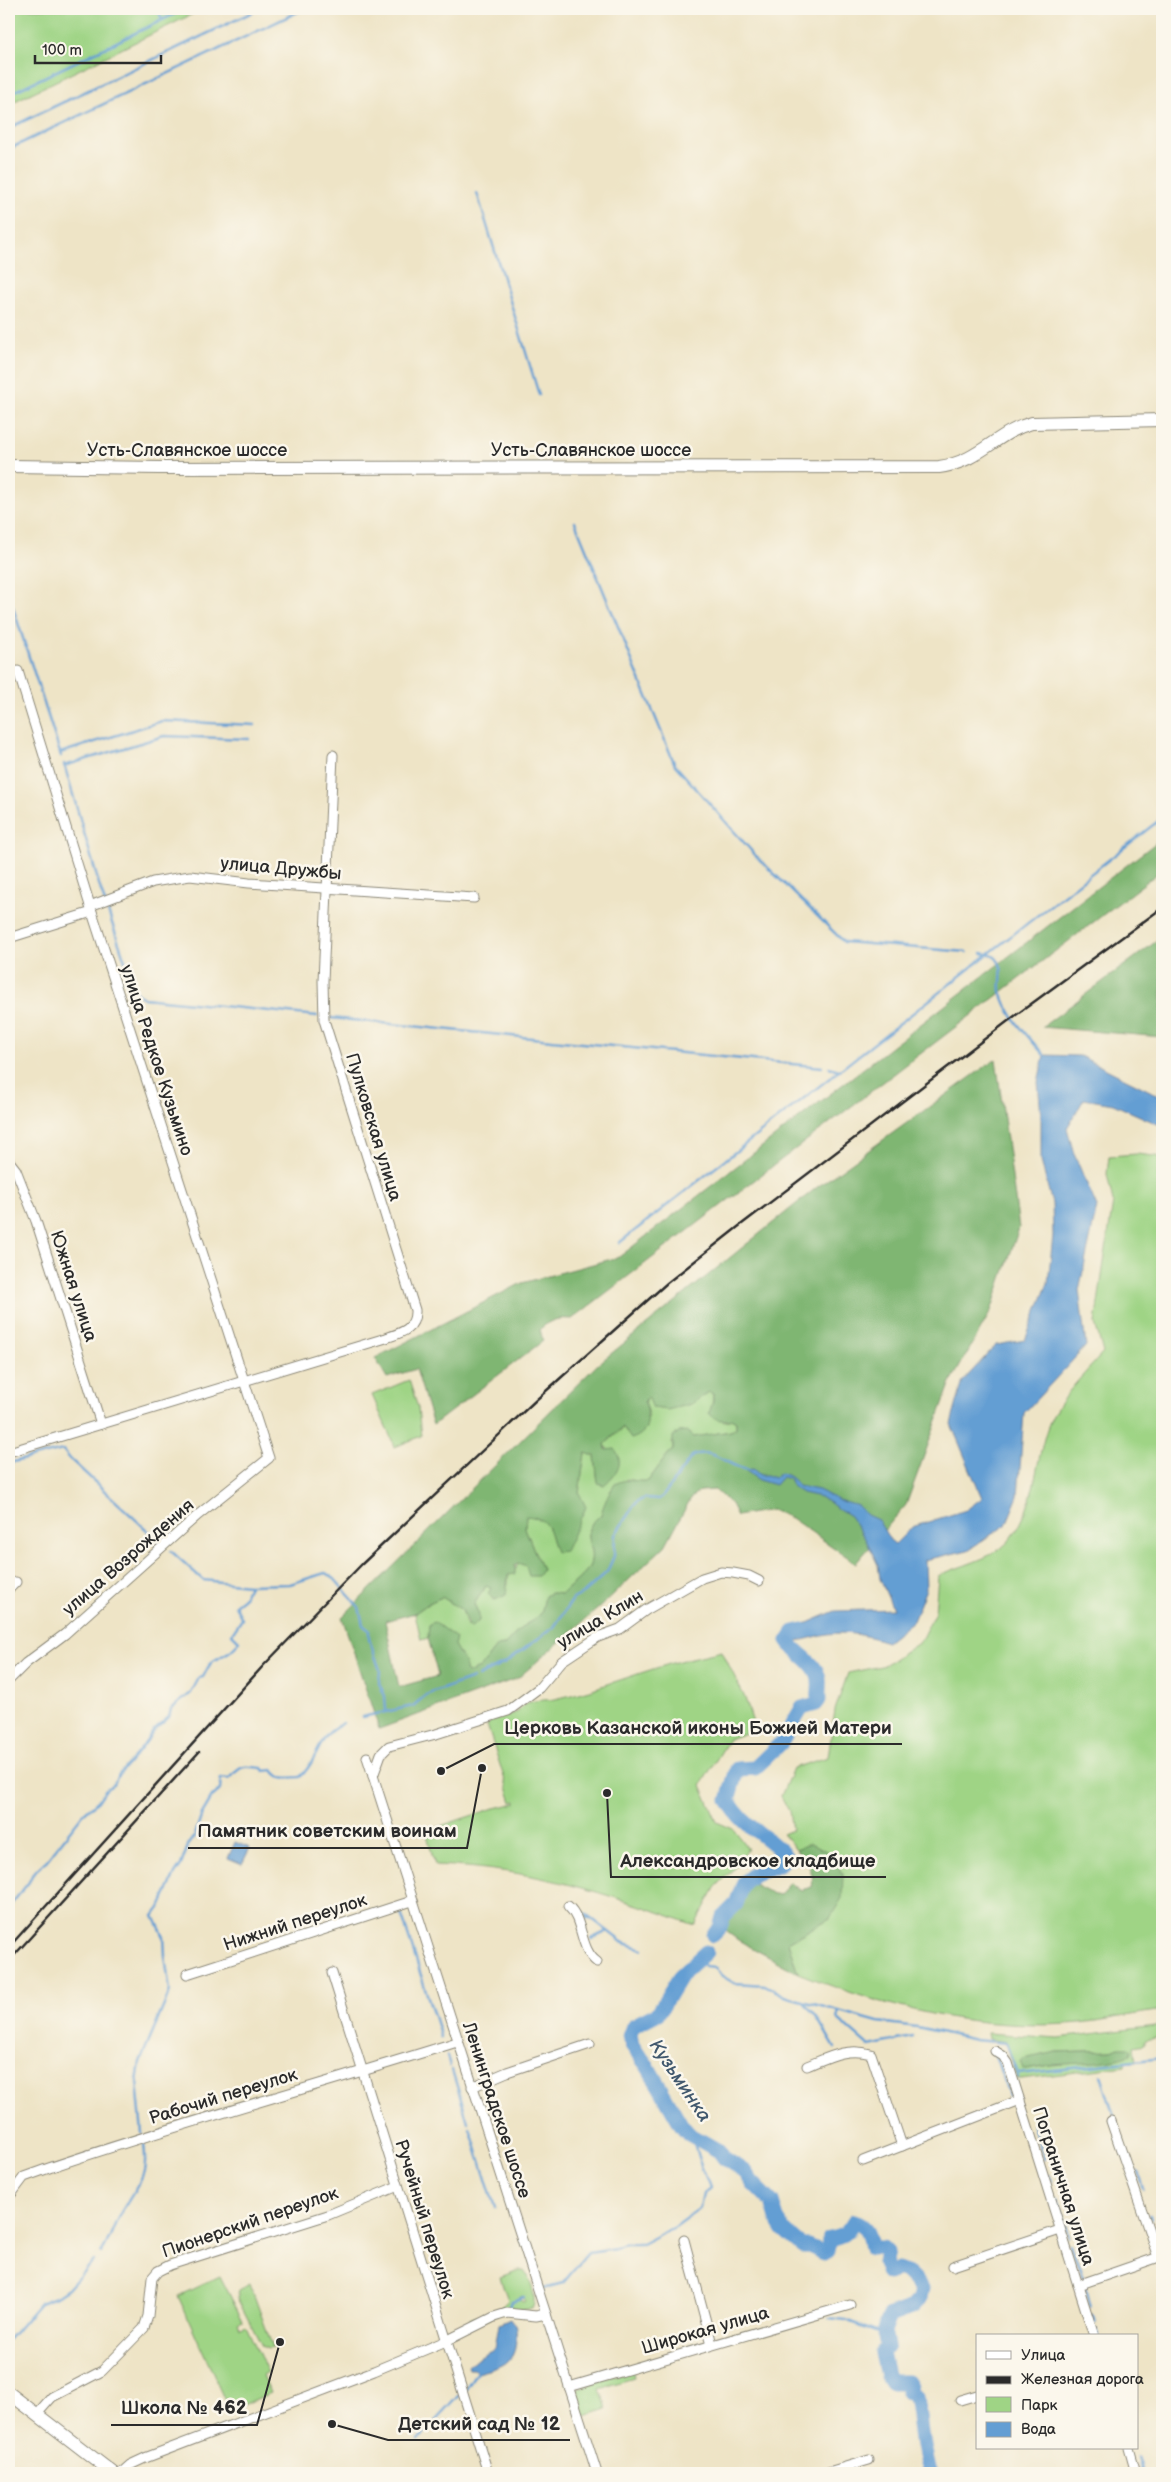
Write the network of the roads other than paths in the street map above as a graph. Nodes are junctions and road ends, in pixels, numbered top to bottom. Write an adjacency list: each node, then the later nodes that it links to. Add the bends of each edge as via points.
1 (1162, 420): 2 (street, Усть-Славянское шоссе, via 1032,423 1013,429 970,459 939,467)
2 (9, 466)
3 (18, 671): 7 (street, улица Редкое Кузьмино)
4 (333, 755): 5 (street, Пулковская улица)
5 (327, 888): 6 (street, улица Дружбы); 7 (street, улица Дружбы, via 190,876 153,882); 10 (street, Пулковская улица, via 324,1020 415,1318 404,1332)
6 (474, 898)
7 (91, 909): 8 (street, улица Дружбы); 10 (street, улица Редкое Кузьмино)
8 (9, 938)
9 (9, 1160): 11 (street, Южная улица, via 36,1221)
10 (244, 1383): 11 (street); 13 (street, улица Редкое Кузьмино)
11 (101, 1424): 12 (street)
12 (9, 1452)
13 (269, 1458): 15 (street, улица Возрождения, via 198,1515)
14 (759, 1581): 17 (street, улица Клин, via 733,1572 702,1578 562,1661 539,1688 508,1710 389,1746 381,1754)
15 (9, 1680)
16 (366, 1757): 17 (street, Ленинградское шоссе)
17 (373, 1776): 18 (street, Ленинградское шоссе)
18 (412, 1901): 21 (street, Нижний переулок); 23 (street, Ленинградское шоссе)
19 (568, 1906): 20 (street, via 590,1956)
20 (597, 1962)
21 (187, 1974)
22 (332, 1974): 27 (street, Ручейный переулок)
23 (457, 2042): 27 (street, Рабочий переулок); 28 (street, Ленинградское шоссе)
24 (590, 2044): 28 (street)
25 (995, 2050): 29 (street, Пограничная улица, via 1008,2063)
26 (807, 2066): 31 (street, via 842,2052 855,2050 871,2054)
27 (362, 2072): 33 (street, Ручейный переулок); 34 (street, Рабочий переулок, via 248,2104 49,2168 24,2177)
28 (472, 2087): 41 (street, Ленинградское шоссе)
29 (1020, 2100): 31 (street); 35 (street, Пограничная улица)
30 (1111, 2121): 37 (street)
31 (902, 2146): 32 (street)
32 (863, 2162)
33 (398, 2186): 43 (street, Ручейный переулок); 49 (street, Пионерский переулок, via 328,2215 158,2271 150,2286 144,2328 102,2371 52,2397)
34 (9, 2197)
35 (1060, 2230): 38 (street); 39 (street, Пограничная улица)
36 (684, 2240): 44 (street)
37 (1160, 2257): 39 (street)
38 (952, 2266)
39 (1078, 2284): 42 (street, Пограничная улица)
40 (850, 2305): 44 (street, Широкая улица)
41 (546, 2314): 43 (street, via 510,2313 494,2317); 45 (street, Ленинградское шоссе)
42 (1093, 2334)
43 (446, 2341): 53 (street, via 144,2458); 54 (street, Ручейный переулок)
44 (712, 2344): 45 (street, Широкая улица)
45 (569, 2387): 55 (street, Ленинградское шоссе)
46 (9, 2393): 49 (street)
47 (976, 2395): 48 (street)
48 (960, 2400)
49 (37, 2414): 52 (street)
50 (1130, 2450): 57 (street)
51 (869, 2460): 56 (street)
52 (113, 2473)
53 (121, 2473)
54 (488, 2473)
55 (597, 2473)
56 (825, 2473)
57 (1136, 2473)

